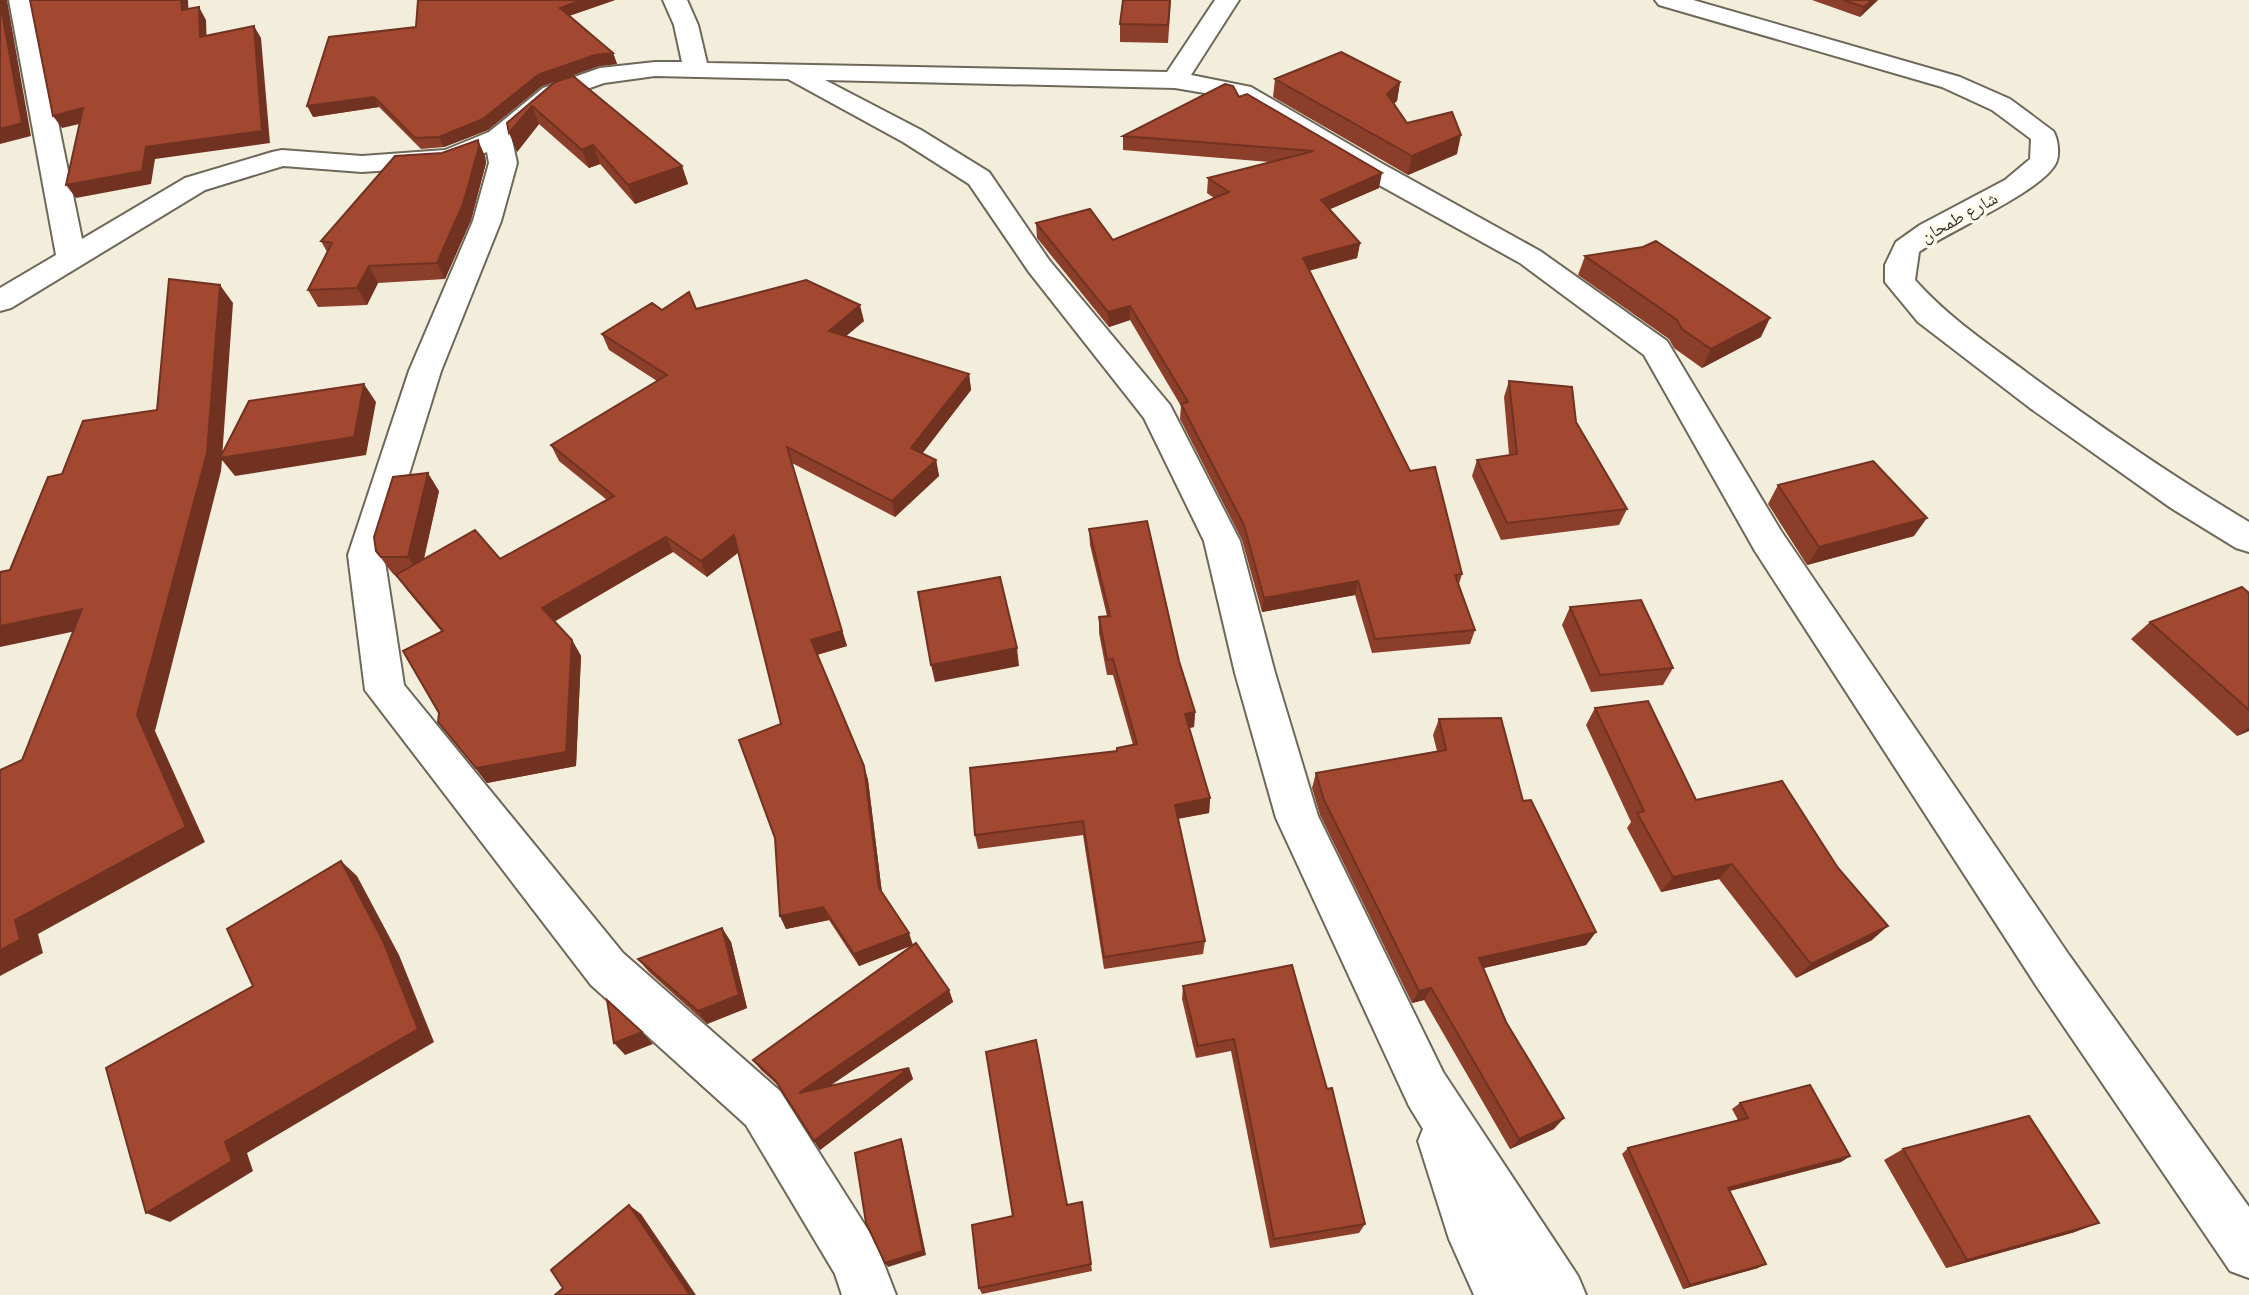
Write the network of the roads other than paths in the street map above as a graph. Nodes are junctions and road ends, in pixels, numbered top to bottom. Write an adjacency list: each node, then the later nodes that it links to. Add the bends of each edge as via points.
1 (21, 0): 9 (street)
2 (675, 0): 5 (street)
3 (1227, 0): 7 (street)
4 (1667, 0): 11 (street, شارع طمحان, via 1916,71 1981,94 2023,116 2044,137 2044,161 2014,186 1906,248 1900,282 1929,314 2042,400 2183,499)
5 (696, 70): 6 (street); 8 (street, via 655,69 600,76 552,93)
6 (790, 72): 7 (street); 12 (street, via 912,136 979,178 1039,266 1158,413 1222,541 1297,818)
7 (1175, 80): 13 (street, via 1242,92 1530,257 1656,348 1768,541 2053,971)
8 (498, 138): 9 (street, via 449,158 362,164 282,158 195,184); 14 (street, via 503,163 488,221 425,370 366,555 385,690 607,969 763,1108 856,1260)
9 (71, 258): 10 (street)
10 (0, 301)
11 (2249, 539)
12 (1426, 1089): 15 (street, via 1475,1239); 16 (street)
13 (2249, 1252)
14 (869, 1295)
15 (1502, 1295)
16 (1559, 1295)

